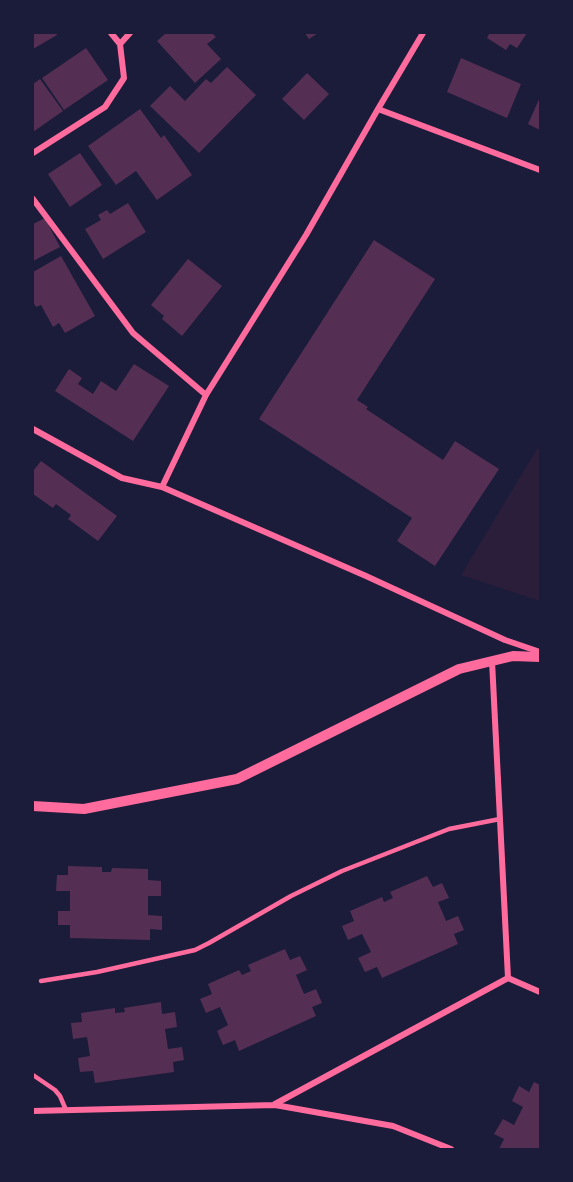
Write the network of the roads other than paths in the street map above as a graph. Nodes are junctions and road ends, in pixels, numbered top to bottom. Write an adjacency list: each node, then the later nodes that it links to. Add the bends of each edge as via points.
1 (111, 33): 4 (street)
2 (130, 33): 4 (street)
3 (423, 33): 5 (street)
4 (120, 44): 6 (street, via 124,78 105,106)
5 (378, 109): 7 (street); 9 (street, via 306,235)
6 (33, 153)
7 (540, 170)
8 (33, 199): 9 (street, via 133,333)
9 (206, 395): 11 (street)
10 (33, 429): 11 (street, via 122,478)
11 (162, 488): 12 (street)
12 (540, 652)
13 (540, 657): 14 (street, via 513,656)
14 (492, 661): 15 (street, via 459,669 237,779 84,809); 16 (street)
15 (33, 806)
16 (500, 819): 17 (street); 18 (lane, via 449,829 342,871 195,950)
17 (508, 978): 19 (street); 21 (street)
18 (41, 981)
19 (540, 992)
20 (33, 1075): 22 (lane, via 55,1090)
21 (274, 1105): 22 (street); 24 (street, via 393,1126)
22 (66, 1110): 23 (street)
23 (33, 1111)
24 (451, 1149)

